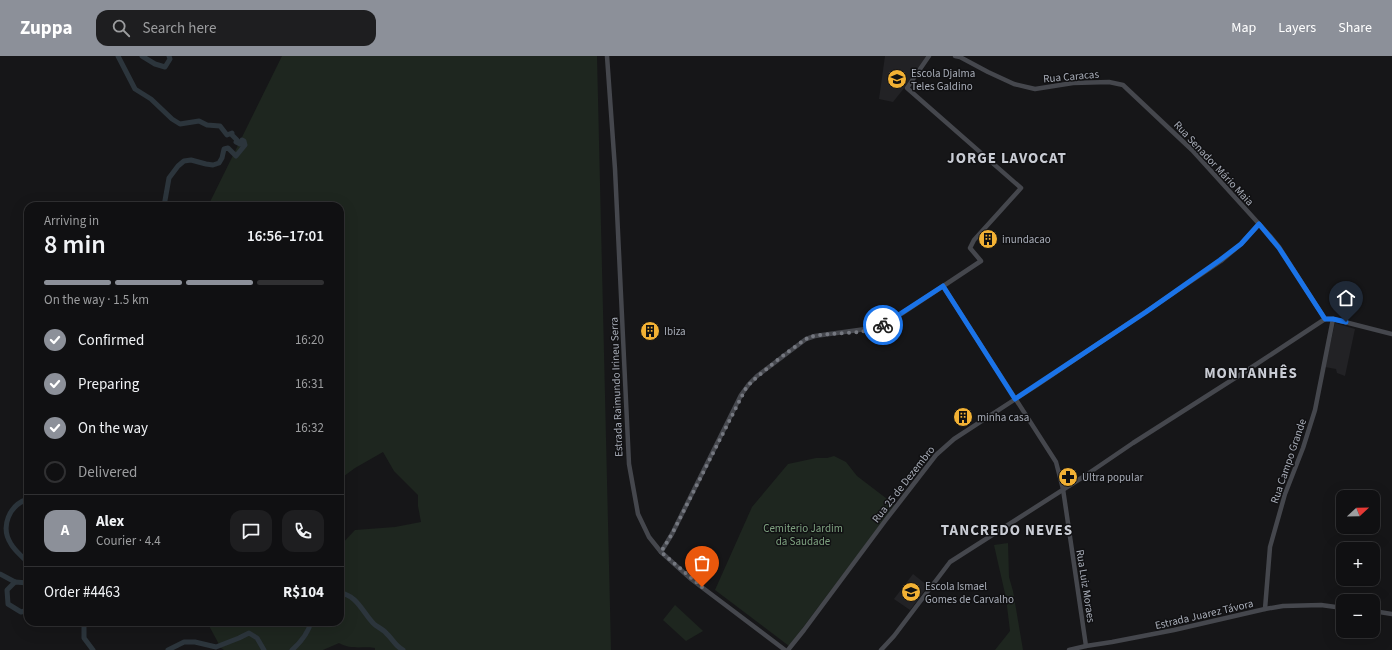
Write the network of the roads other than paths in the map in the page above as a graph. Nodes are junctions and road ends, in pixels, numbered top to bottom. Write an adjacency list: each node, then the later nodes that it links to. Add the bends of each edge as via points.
1 (608, 56): 12 (street, Estrada Raimundo Irineu Serra, via 629,464 642,526)
2 (929, 56): 6 (street, via 907,88 1021,188 974,240 970,248 981,260)
3 (955, 56): 4 (street, Rua Caracas, via 1014,84 1035,89 1073,83 1109,82)
4 (1123, 85): 5 (street, Rua Senador Mário Maia, via 1192,150)
5 (1259, 224): 7 (street, Rua Senador Mário Maia, via 1279,248); 10 (street, Rua 25 de Dezembro, via 1225,258)
6 (943, 286): 10 (street, Rua Luiz Moraes); 12 (street, via 880,327 810,337 748,384)
7 (1325, 319): 8 (street); 11 (street)
8 (1333, 319): 9 (street); 14 (street, Rua Campo Grande, via 1315,410 1270,547)
9 (1392, 334)
10 (1015, 399): 11 (street, Rua Luiz Moraes, via 1056,462); 18 (street, Rua 25 de Dezembro, via 954,439 936,455 804,630)
11 (1063, 490): 17 (street, Rua Luiz Moraes); 19 (street, via 950,562)
12 (661, 552): 18 (street, Estrada Raimundo Irineu Serra, via 691,579)
13 (1336, 607): 14 (street, Estrada Juarez Távora, via 1304,605)
14 (1266, 609): 17 (street, Estrada Juarez Távora, via 1174,630)
15 (1380, 612): 16 (street)
16 (1392, 614)
17 (1086, 646): 20 (street, Estrada Juarez Távora)
18 (786, 650)
19 (881, 650)
20 (1069, 650)

